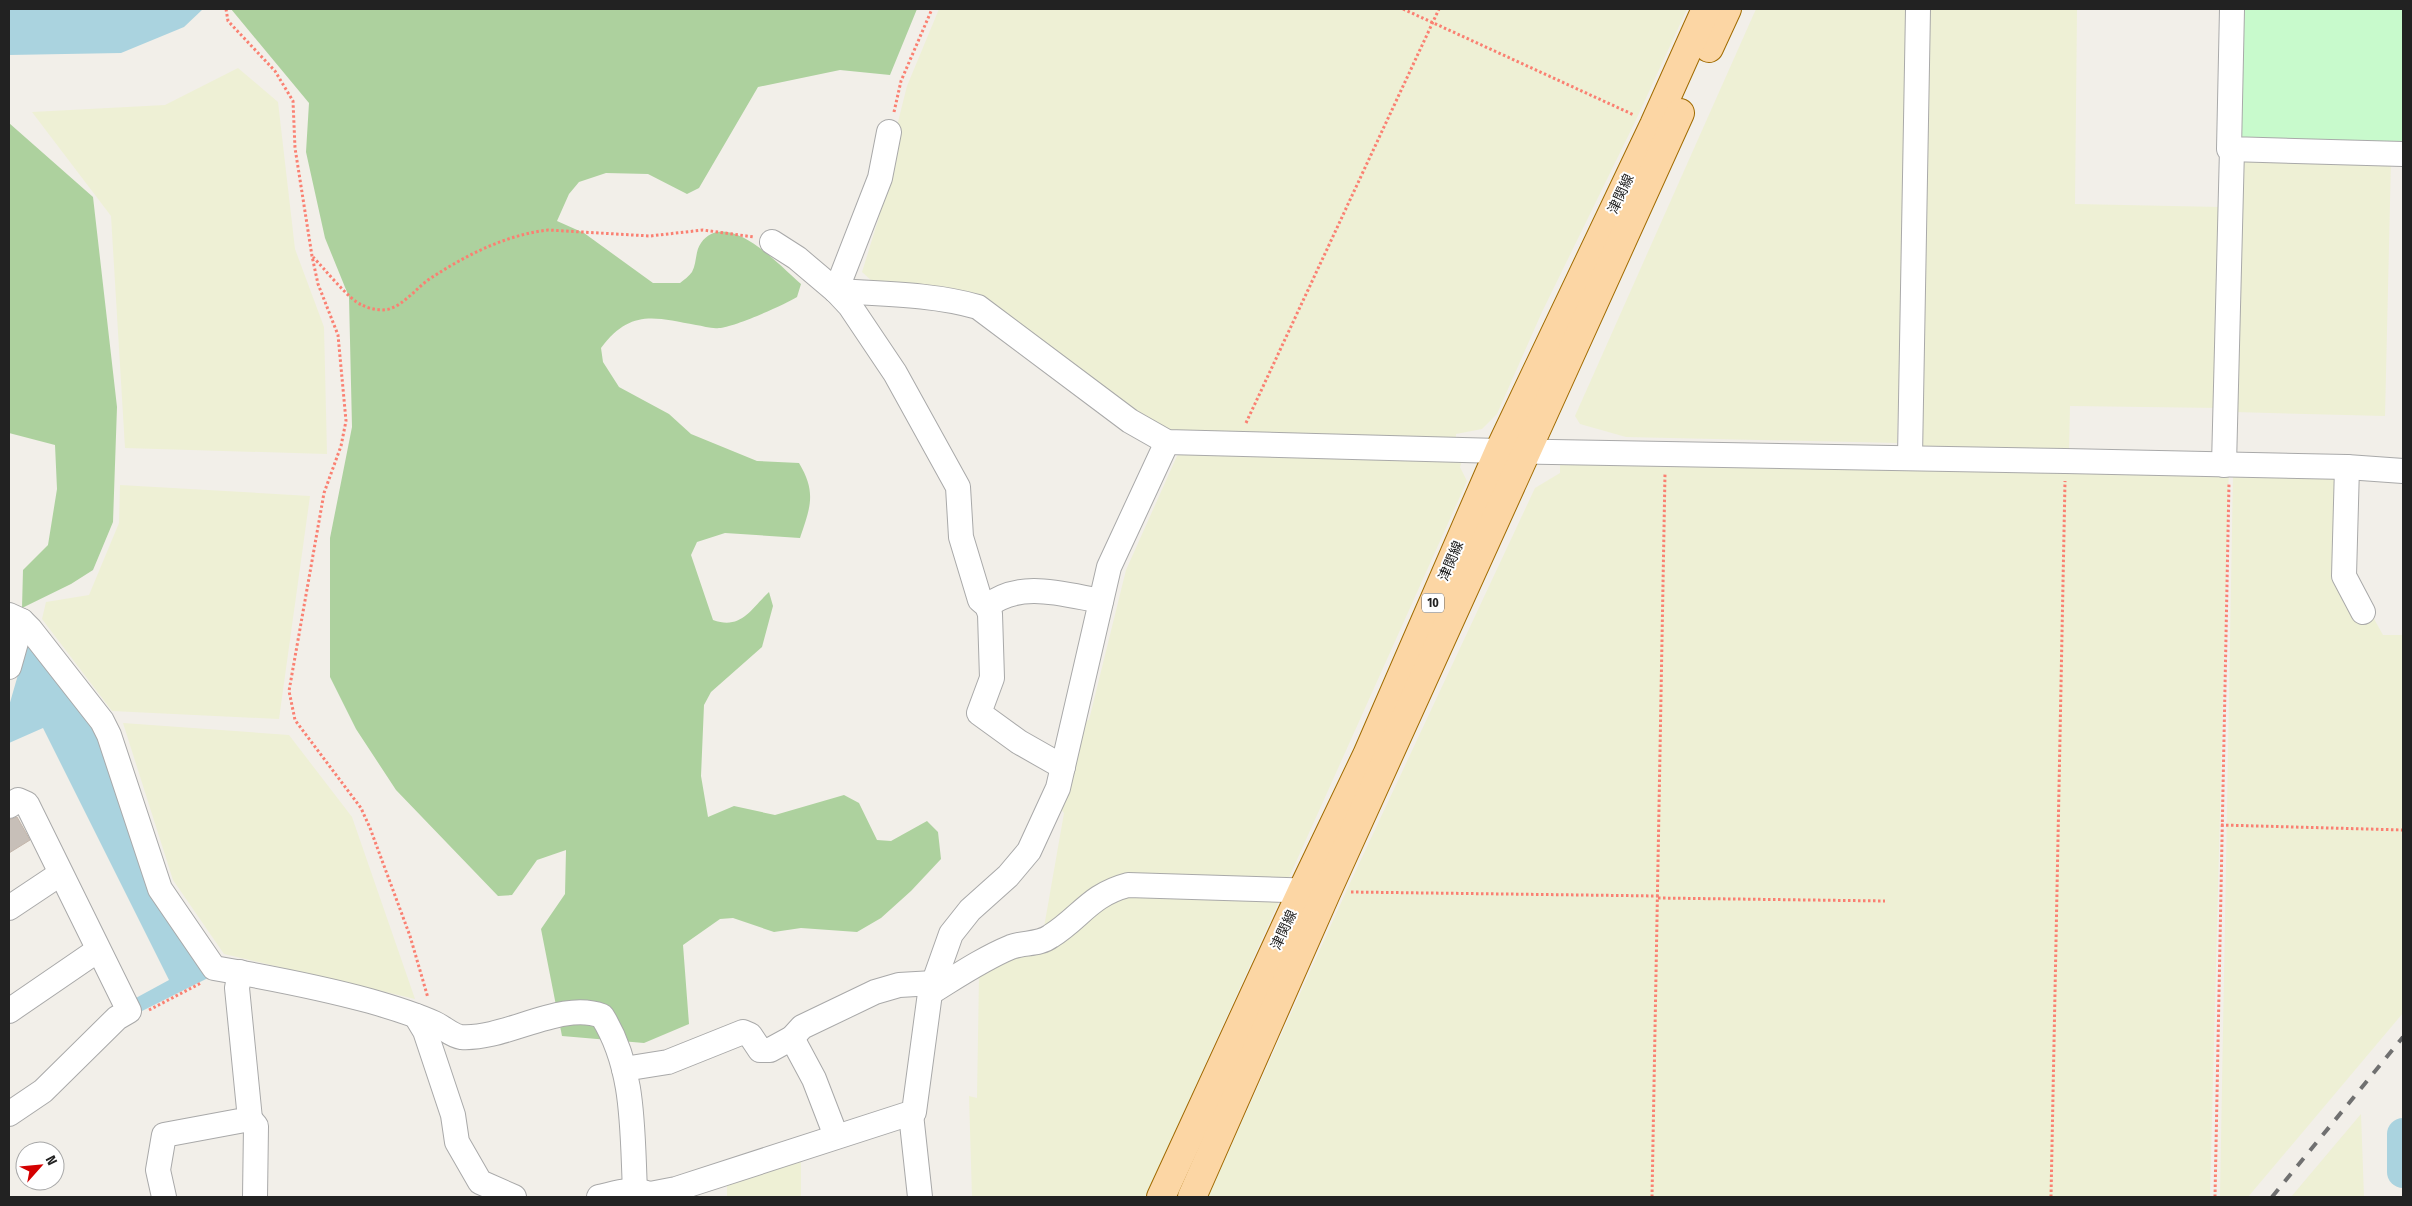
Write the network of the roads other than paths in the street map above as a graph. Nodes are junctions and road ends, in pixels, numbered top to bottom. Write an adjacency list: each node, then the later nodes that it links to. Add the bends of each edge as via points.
1 (1706, 9): 11 (main road, 津関線 / 10)
2 (1727, 9): 12 (main road, 津関線 / 10)
3 (1918, 9): 13 (street)
4 (2232, 9): 6 (street, via 2229,149)
5 (890, 132): 9 (street, via 880,178)
6 (2232, 149): 7 (street); 14 (street)
7 (2403, 154)
8 (772, 242): 9 (street)
9 (836, 291): 10 (street, via 938,299 978,307 1130,421); 18 (street, via 860,320 895,373 958,487 961,537 980,600)
10 (1167, 442): 11 (street); 17 (street, via 1110,567)
11 (1499, 451): 12 (street); 25 (main road, 津関線 / 10, via 1368,755)
12 (1527, 451): 13 (street); 25 (main road, 津関線 / 10)
13 (1910, 458): 14 (street)
14 (2227, 465): 15 (street)
15 (2347, 467): 16 (street); 19 (street, via 2344,576)
16 (2403, 471)
17 (1101, 600): 18 (street, via 1022,590 998,598); 22 (street)
18 (987, 606): 22 (street, via 992,678 980,713 1019,742)
19 (2363, 612)
20 (15, 618): 21 (street); 28 (street, via 102,721 160,889 214,968)
21 (9, 667)
22 (1063, 767): 29 (street, via 1058,788 1029,851 1008,876 970,910 951,934)
23 (9, 806): 24 (street, via 18,800 27,804)
24 (60, 874): 26 (street); 27 (street)
25 (1315, 891): 29 (street, via 1128,885 1097,897 1052,936 1039,942 1012,946); 44 (main road, 津関線 / 10); 45 (main road, 津関線 / 10)
26 (9, 908)
27 (98, 950): 30 (street); 34 (street, via 129,1011 117,1018 42,1091)
28 (229, 970): 31 (street, via 369,1001); 36 (street, via 237,988)
29 (932, 988): 32 (street, via 899,985 875,992 802,1027); 35 (street, via 914,1112)
30 (9, 1011)
31 (425, 1020): 33 (street, via 458,1036 469,1037 574,1013 597,1014 608,1026); 41 (street, via 428,1040 453,1115 457,1142 480,1182)
32 (792, 1038): 33 (street, via 762,1051 750,1034 743,1032 668,1062); 37 (street, via 814,1079)
33 (624, 1069): 39 (street)
34 (9, 1114)
35 (911, 1114): 37 (street); 43 (street)
36 (250, 1119): 38 (street, via 164,1135 158,1170); 40 (street, via 256,1126)
37 (836, 1136): 39 (street, via 676,1189)
38 (162, 1188)
39 (644, 1194): 42 (street)
40 (255, 1197)
41 (514, 1197)
42 (600, 1197)
43 (920, 1197)
44 (1162, 1197)
45 (1192, 1197)

